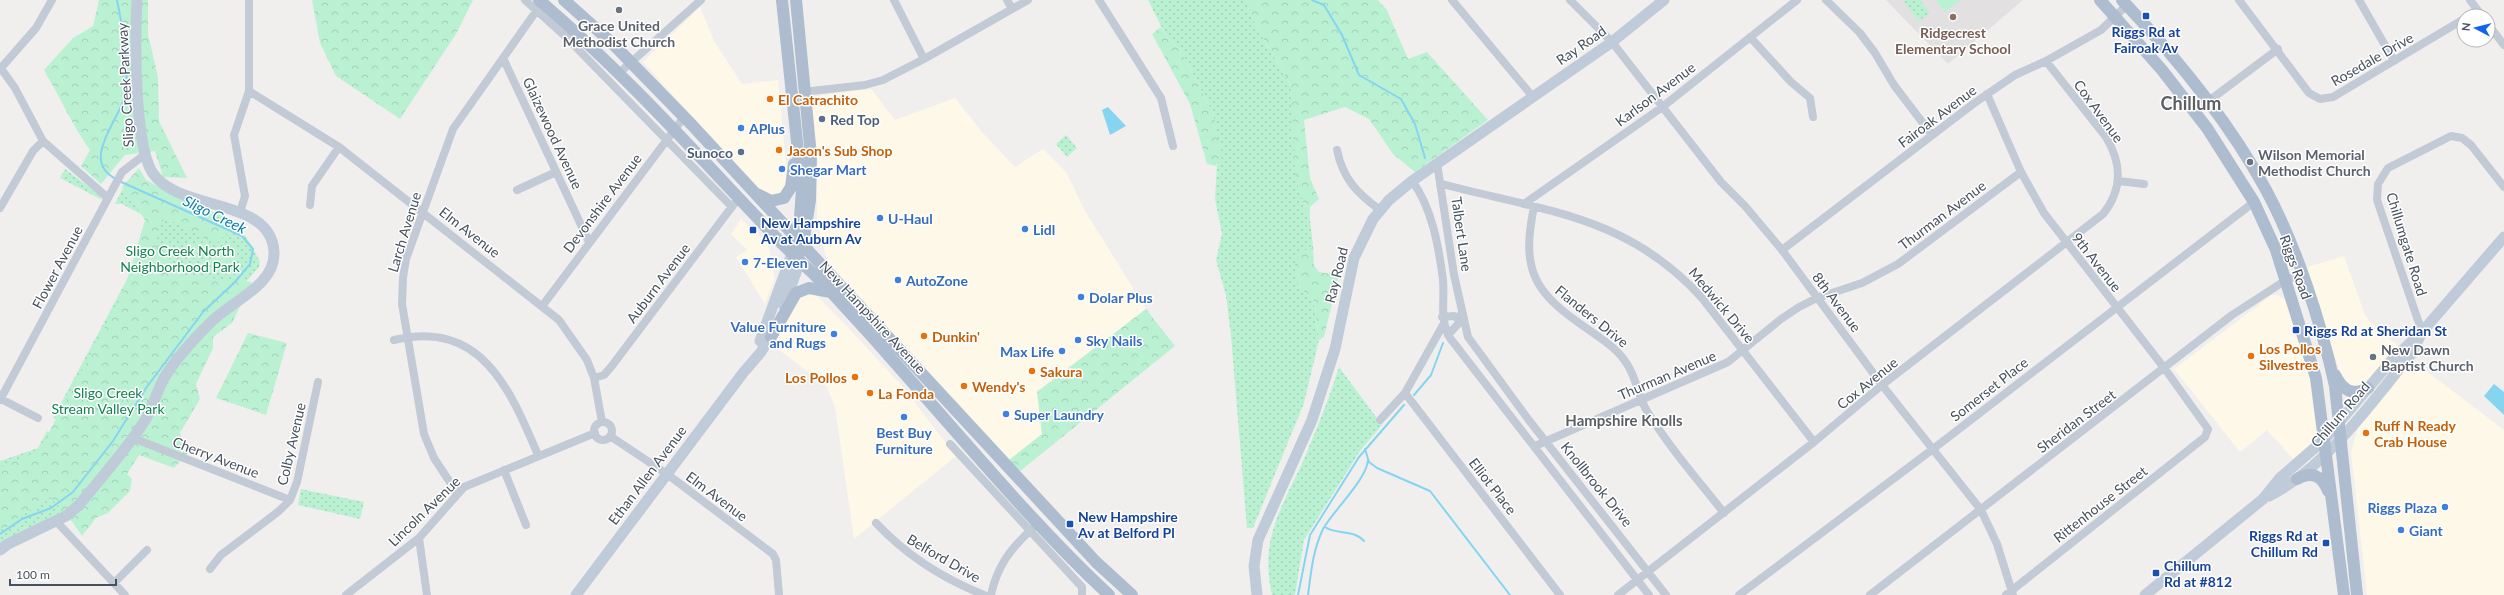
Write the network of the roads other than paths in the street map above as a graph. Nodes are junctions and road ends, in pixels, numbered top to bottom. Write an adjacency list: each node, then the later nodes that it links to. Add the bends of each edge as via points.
1 (52, 0): 36 (street, via 36,28)
2 (137, 0): 55 (street, Sligo Creek Parkway, via 136,53)
3 (249, 0): 38 (street)
4 (525, 0): 21 (street)
5 (564, 0): 35 (main road, New Hampshire Avenue)
6 (701, 0): 35 (street)
7 (782, 0): 50 (main road)
8 (796, 0): 39 (main road)
9 (894, 0): 32 (street)
10 (1007, 0): 23 (street)
11 (1028, 0): 23 (street)
12 (1099, 0): 53 (street, via 1160,98)
13 (1452, 0): 41 (street)
14 (1570, 0): 28 (street, 8th Avenue)
15 (1664, 0): 28 (street, Ray Road)
16 (1797, 0): 27 (street, Karlson Avenue)
17 (1826, 0): 48 (street, via 1868,43 1894,85)
18 (2100, 0): 24 (main road, Riggs Road)
19 (2238, 0): 30 (street, Rosedale Drive)
20 (2358, 0): 34 (street)
21 (541, 3): 31 (street, Larch Avenue); 37 (main road, New Hampshire Avenue); 49 (street)
22 (2125, 3): 24 (street, Fairoak Avenue); 42 (main road, Riggs Road)
23 (1012, 9): 32 (street)
24 (2116, 16): 33 (street, Fairoak Avenue, via 2101,30); 44 (main road, Riggs Road)
25 (2456, 24): 34 (street, Rosedale Drive)
26 (2496, 34): 29 (street)
27 (1750, 37): 43 (street, Karlson Avenue); 46 (street, via 1788,80 1810,98)
28 (1612, 42): 41 (street, Ray Road); 43 (street, 8th Avenue)
29 (2504, 44)
30 (2278, 48): 34 (street, Rosedale Drive, via 2309,93 2320,99 2333,97); 42 (street)
31 (503, 58): 57 (street, Glaizewood Avenue); 74 (street, Larch Avenue, via 453,129)
32 (924, 59): 39 (street, via 870,84)
33 (2046, 61): 40 (street, Fairoak Avenue, via 2015,75); 60 (street, Cox Avenue, via 2110,145 2116,158)
34 (2394, 61)
35 (631, 62): 37 (street); 45 (main road, New Hampshire Avenue)
36 (0, 68): 51 (street, via 15,88)
37 (619, 73): 47 (main road, New Hampshire Avenue)
38 (249, 91): 52 (street, Elm Avenue); 75 (street, via 234,135 245,196)
39 (803, 92): 78 (main road, via 811,156 810,200)
40 (1987, 94): 48 (street, Fairoak Avenue); 58 (street, 9th Avenue)
41 (1533, 97): 56 (street, Ray Road)
42 (2208, 102): 44 (street); 82 (main road, Riggs Road, via 2265,188 2284,228)
43 (1661, 108): 69 (street, Karlson Avenue); 80 (street, 8th Avenue, via 1721,182)
44 (2194, 112): 67 (main road, Riggs Road)
45 (684, 117): 47 (street, Devonshire Avenue); 65 (main road, New Hampshire Avenue)
46 (1813, 117)
47 (674, 128): 49 (street, Devonshire Avenue); 68 (main road, New Hampshire Avenue)
48 (1932, 135): 80 (street, Fairoak Avenue)
49 (666, 139): 68 (street); 77 (street, Devonshire Avenue)
50 (798, 139): 65 (main road, via 788,194 775,201); 78 (main road, via 802,189)
51 (43, 141): 66 (street); 71 (street)
52 (339, 146): 70 (street, via 312,186); 74 (street, Elm Avenue)
53 (1173, 146)
54 (1337, 150): 73 (street, via 1344,176 1353,189)
55 (144, 155): 66 (street, Flower Avenue, via 122,172); 75 (street, Sligo Creek Parkway, via 161,183 177,192)
56 (1437, 163): 59 (street, Ray Road); 61 (street, Talbert Lane)
57 (556, 172): 64 (street); 77 (street, Glaizewood Avenue)
58 (2021, 172): 79 (street, 9th Avenue, via 2044,213); 85 (street, Thurman Avenue, via 1898,264 1862,283)
59 (1412, 181): 73 (street, Ray Road); 89 (street, Talbert Lane, via 1427,208 1434,234 1443,281)
60 (2119, 182): 62 (street); 79 (street, Cox Avenue, via 2112,203 2103,214)
61 (1442, 184): 69 (street, Medwick Drive); 88 (street, Talbert Lane)
62 (2144, 184)
63 (2504, 187): 90 (street, Chillumgate Road, via 2471,145 2456,136 2445,138 2388,168 2381,178 2377,200)
64 (517, 190)
65 (752, 191): 78 (main road, New Hampshire Avenue)
66 (110, 194): 104 (street, Flower Avenue)
67 (2254, 202): 83 (main road, Riggs Road, via 2276,250); 87 (street, Somerset Place)
68 (735, 203): 81 (main road, New Hampshire Avenue); 99 (street, Auburn Avenue, via 611,368 604,375)
69 (1524, 204): 72 (street, Medwick Drive)
70 (310, 205)
71 (0, 207)
72 (1534, 207): 95 (street, Medwick Drive, via 1602,226 1655,254 1687,282); 105 (street, Flanders Drive, via 1529,246 1531,267 1538,284 1562,311 1624,359 1634,377)
73 (1380, 210): 154 (street, Ray Road, via 1363,235 1354,258 1335,349 1312,420 1258,540 1254,566)
74 (423, 211): 86 (street, Elm Avenue); 92 (street, Larch Avenue, via 406,259 403,278 402,304)
75 (240, 212): 113 (street, Sligo Creek Parkway, via 253,218 270,235 274,252 271,271 261,283 210,322 178,358 164,380 145,421)
76 (2504, 237): 90 (street, Chillum Road)
77 (589, 242): 86 (street, Devonshire Avenue)
78 (800, 242): 81 (main road); 153 (main road, New Hampshire Avenue, via 1090,556)
79 (2066, 244): 87 (street, 9th Avenue); 101 (street, Cox Avenue)
80 (1782, 250): 85 (street, 8th Avenue)
81 (796, 258): 84 (main road, New Hampshire Avenue); 93 (street, Ethan Allen Avenue); 98 (street, Ethan Allen Avenue, via 765,333)
82 (2301, 274): 83 (street, Sheridan Street); 96 (main road, Riggs Road)
83 (2286, 280): 97 (street, Sheridan Street, via 2237,312); 115 (main road, Riggs Road, via 2313,365)
84 (831, 292): 93 (main road, via 810,288 796,293); 135 (main road, New Hampshire Avenue)
85 (1817, 298): 95 (street, Thurman Avenue, via 1781,319); 101 (street, 8th Avenue)
86 (543, 305): 99 (street, Elm Avenue, via 575,340)
87 (2116, 307): 97 (street, 9th Avenue); 120 (street, Somerset Place)
88 (1462, 316): 89 (street); 91 (street); 116 (street, Knollbrook Drive, via 1468,337)
89 (1442, 320): 91 (street, Knollbrook Drive); 103 (street, Talbert Lane)
90 (2422, 332): 102 (street, Chillum Road, via 2408,343); 114 (street, Chillum Road, via 2412,353)
91 (1448, 334): 119 (street, Knollbrook Drive)
92 (407, 337): 94 (street); 122 (street, via 457,341 480,356 508,390); 126 (street, Larch Avenue, via 424,434 434,458)
93 (771, 337): 98 (street, Ethan Allen Avenue)
94 (394, 340)
95 (1744, 351): 105 (street, Thurman Avenue, via 1718,368); 117 (street, Medwick Drive)
96 (2330, 364): 102 (main road, via 2344,389 2358,393); 108 (main road, Riggs Road)
97 (2165, 369): 110 (street, 9th Avenue, via 2206,424); 130 (street, Sheridan Street)
98 (743, 373): 124 (street, Ethan Allen Avenue)
99 (594, 378): 109 (street, Elm Avenue)
100 (318, 382): 129 (street, Colby Avenue, via 297,482)
101 (1882, 385): 117 (street, Cox Avenue); 120 (street, 8th Avenue)
102 (2368, 388): 108 (street, Chillum Road)
103 (1405, 394): 107 (street, Talbert Lane); 155 (street, Elliot Place)
104 (1, 399): 106 (street)
105 (1641, 400): 116 (street, Thurman Avenue); 131 (street, Flanders Drive, via 1676,453)
106 (38, 418)
107 (1380, 420)
108 (2340, 421): 114 (main road, Riggs Road); 115 (street, Chillum Road)
109 (602, 422): 111 (street, via 596,426); 112 (street, via 611,427)
110 (2208, 432): 143 (street, Rittenhouse Street, via 2156,477)
111 (595, 433): 112 (street, via 600,439 605,440); 122 (street, Lincoln Avenue)
112 (610, 436): 124 (street, Elm Avenue)
113 (133, 438): 129 (street, Cherry Avenue); 132 (street, Sligo Creek Parkway, via 79,504)
114 (2341, 438): 121 (street, Chillum Road); 163 (main road, Riggs Road)
115 (2325, 439): 121 (main road, Riggs Road); 128 (street, Chillum Road, via 2280,478)
116 (1546, 441): 119 (street, Thurman Avenue); 140 (street, Knollbrook Drive)
117 (1814, 442): 131 (street, Cox Avenue)
118 (950, 444): 135 (street, New Hampshire Avenue)
119 (1535, 446): 141 (street, Knollbrook Drive)
120 (1933, 449): 130 (street, 8th Avenue); 159 (street, Somerset Place)
121 (2326, 454): 125 (street, Chillum Road); 127 (main road, Riggs Road)
122 (538, 455): 123 (street, Lincoln Avenue)
123 (504, 470): 126 (street, Lincoln Avenue, via 464,487); 134 (street)
124 (666, 474): 147 (street, Ethan Allen Avenue); 148 (street, Elm Avenue, via 773,554 776,560)
125 (2297, 479): 127 (main road, via 2314,474 2326,484); 128 (street, Chillum Road)
126 (458, 493): 136 (street, Lincoln Avenue)
127 (2331, 498): 162 (main road, Riggs Road)
128 (2263, 499): 161 (street, Chillum Road)
129 (290, 500): 139 (street, Colby Avenue, via 221,555)
130 (1981, 510): 143 (street, 8th Avenue, via 1993,533); 160 (street, Sheridan Street)
131 (1724, 513): 140 (street, Cox Avenue)
132 (56, 521): 137 (street, Sligo Creek Parkway); 142 (street)
133 (876, 523): 149 (street, Belford Drive, via 896,544 916,559)
134 (526, 525)
135 (1034, 527): 150 (street, via 1002,563); 151 (street, via 1082,587); 152 (main road, New Hampshire Avenue)
136 (419, 538): 145 (street, Lincoln Avenue); 146 (street)
137 (0, 550)
138 (147, 550): 142 (street)
139 (210, 570)
140 (1649, 571): 141 (street, Cox Avenue); 158 (street, Knollbrook Drive)
141 (1638, 581): 156 (street, Cox Avenue); 157 (street, Knollbrook Drive)
142 (114, 583): 144 (street)
143 (2010, 593)
144 (125, 595)
145 (346, 595)
146 (427, 595)
147 (576, 595)
148 (779, 595)
149 (984, 595)
150 (991, 595)
151 (1082, 595)
152 (1109, 595)
153 (1132, 595)
154 (1257, 595)
155 (1560, 595)
156 (1618, 595)
157 (1649, 595)
158 (1666, 595)
159 (1739, 595)
160 (1870, 595)
161 (2145, 595)
162 (2344, 595)
163 (2357, 595)

